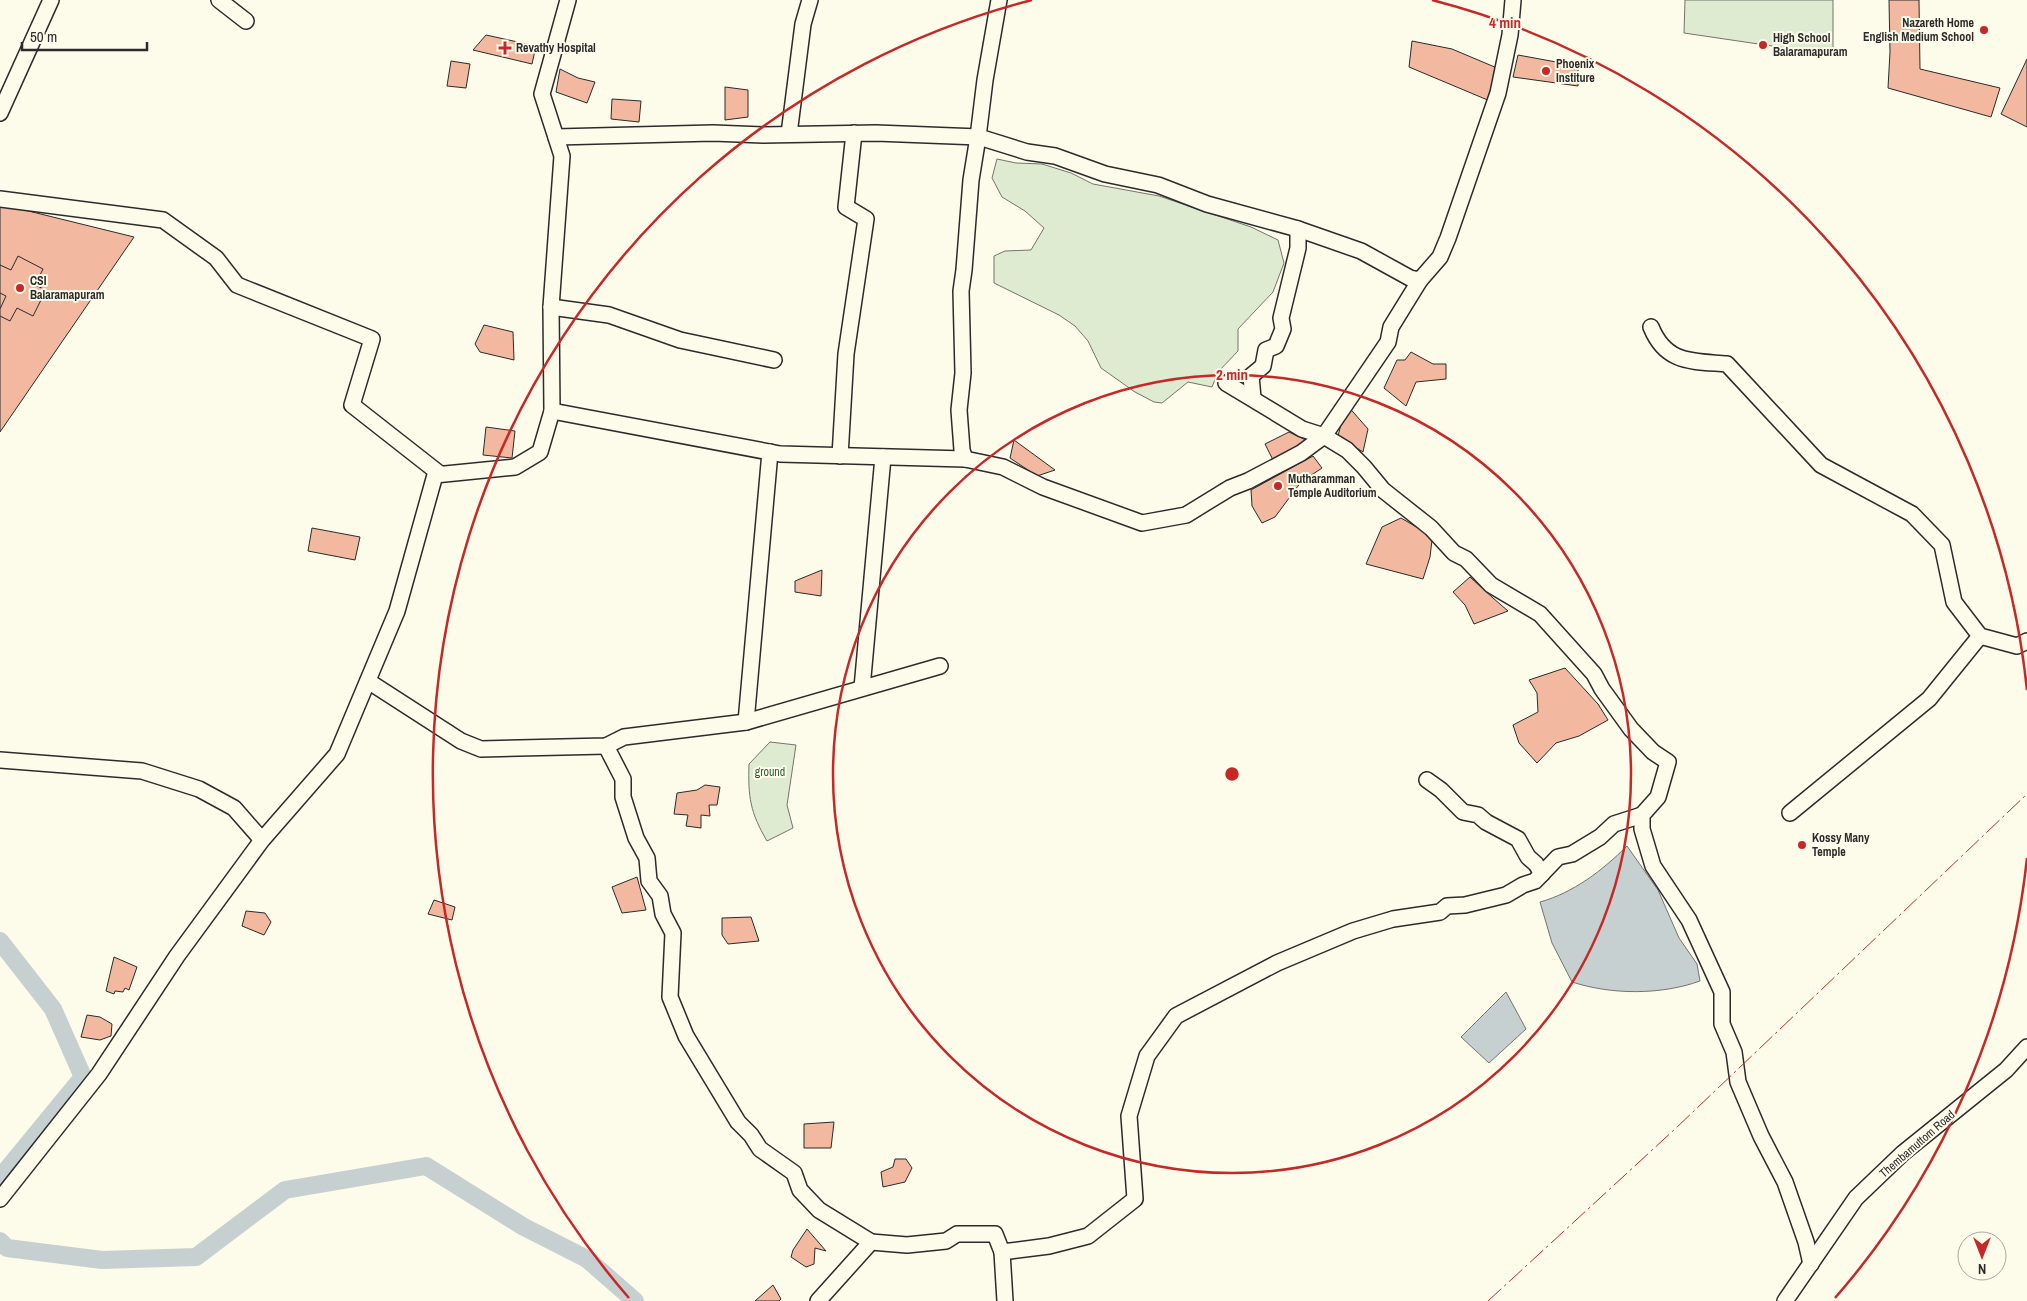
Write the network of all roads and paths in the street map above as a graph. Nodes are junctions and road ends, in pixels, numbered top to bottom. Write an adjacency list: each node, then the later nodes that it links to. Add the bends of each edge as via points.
1 (51, 0): 8 (street)
2 (219, 0): 7 (street)
3 (568, 0): 12 (street, via 542,94)
4 (810, 0): 10 (street, via 803,24)
5 (999, 0): 11 (street, via 984,80)
6 (1513, 0): 15 (street, via 1510,36 1498,93 1448,238 1440,257)
7 (246, 21)
8 (0, 113)
9 (854, 133): 10 (street); 11 (street); 24 (street, via 846,207 866,218 846,354)
10 (789, 134): 12 (street)
11 (978, 136): 14 (street, via 1027,152 1056,156 1105,174 1158,184 1207,204); 26 (street, via 970,180 961,291 959,410)
12 (556, 137): 16 (street, via 562,156)
13 (0, 199): 27 (street, via 162,220 216,258 237,285 372,339 352,405)
14 (1298, 229): 15 (street, via 1361,250 1410,278); 20 (street, via 1298,248 1281,318 1282,329 1276,346 1266,350 1263,366 1251,376)
15 (1420, 280): 22 (street, via 1391,327 1388,342)
16 (551, 307): 18 (street, via 609,315 680,340); 21 (street)
17 (1651, 327): 28 (street, via 1658,344 1682,360 1726,364 1821,464 1912,514 1942,545 1954,602)
18 (774, 360)
19 (1226, 383): 20 (street)
20 (1253, 398): 22 (street, via 1302,429)
21 (552, 411): 23 (street); 27 (street, via 540,452 515,467)
22 (1324, 436): 26 (street, via 1301,454 1230,488 1186,515 1142,523 1043,487 1003,467); 38 (street, via 1347,450 1383,490 1431,528 1491,585 1540,614 1594,674 1631,729 1653,752 1668,762 1658,797)
23 (770, 452): 24 (street); 33 (street)
24 (840, 456): 25 (street)
25 (883, 457): 26 (street); 32 (street)
26 (965, 459)
27 (440, 474): 31 (street, via 435,475 397,611)
28 (1980, 636): 29 (street, via 2017,646); 37 (street, via 1929,699)
29 (2027, 640)
30 (940, 666): 32 (street)
31 (368, 681): 34 (street, via 461,742 481,749); 39 (street, via 337,754)
32 (862, 688): 33 (street)
33 (746, 722): 34 (street, via 624,737)
34 (606, 746): 43 (street, via 623,779 623,797 636,838 647,858 649,881 660,896 663,914 673,933 670,997 686,1036 738,1122 760,1149 794,1173 800,1190 819,1210)
35 (0, 760): 39 (street, via 142,771 199,789 234,808)
36 (1427, 780): 40 (street, via 1463,812 1478,815 1518,839)
37 (1790, 813)
38 (1642, 815): 40 (street, via 1614,824 1572,854 1558,857); 45 (street, via 1642,829 1653,866 1689,920 1722,992 1722,1024 1734,1052 1738,1082 1785,1182)
39 (262, 840): 42 (street, via 177,956 99,1074)
40 (1542, 874): 44 (street, via 1536,882 1506,895 1447,906 1440,912 1393,919 1353,931 1277,964 1176,1016 1147,1056 1129,1116 1135,1199 1088,1236 1049,1246)
41 (2027, 1047): 45 (street, Thembamuttom Road, via 2006,1070 1903,1153 1856,1198)
42 (5, 1194)
43 (871, 1242): 44 (street, via 907,1244 946,1241 957,1234 995,1234); 46 (street)
44 (1002, 1252): 47 (street)
45 (1811, 1264): 48 (street, Thembamuttom Road)
46 (818, 1301)
47 (1005, 1301)
48 (1785, 1301)

